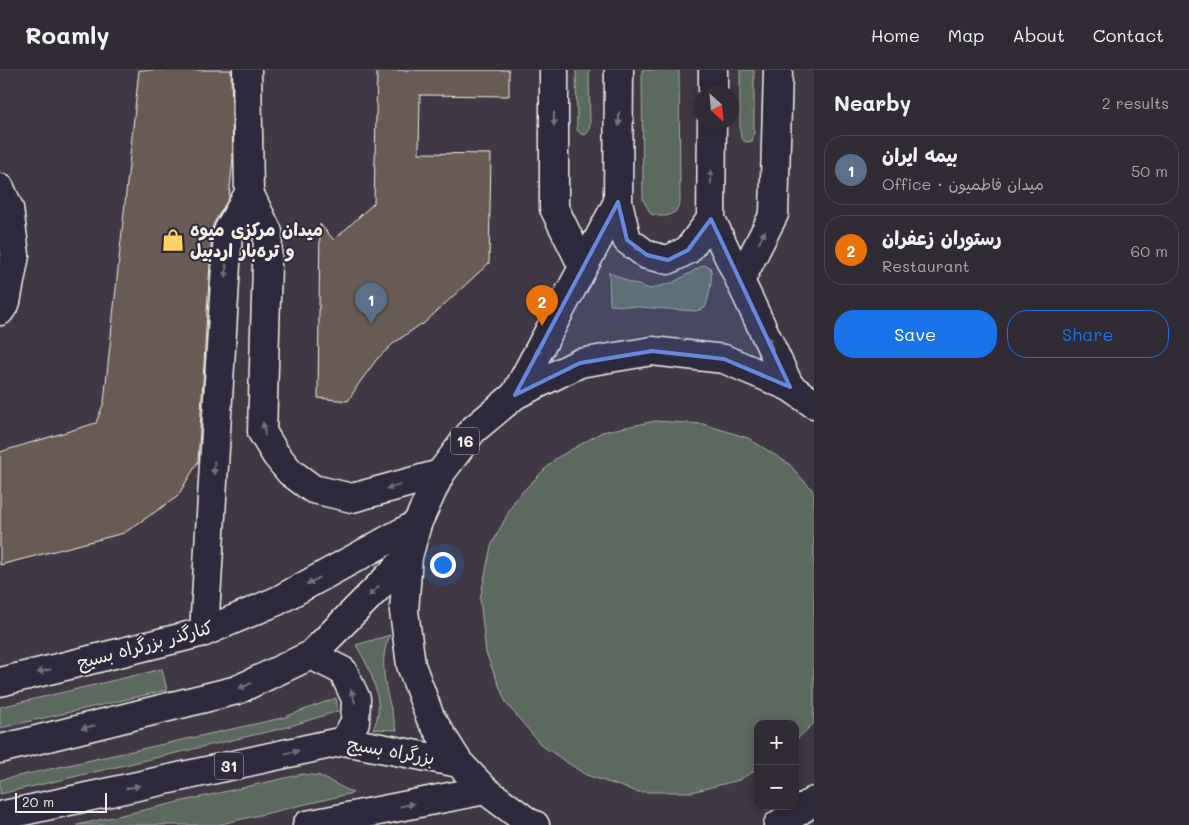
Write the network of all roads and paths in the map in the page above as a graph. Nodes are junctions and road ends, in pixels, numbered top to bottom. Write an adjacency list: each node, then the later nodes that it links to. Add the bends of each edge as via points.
1 (247, 70): 9 (main road)
2 (554, 70): 12 (main road, one-way to 12, via 554,208)
3 (619, 70): 10 (main road, one-way to 10)
4 (714, 70): 6 (main road)
5 (778, 70): 13 (main road, one-way to 5, via 774,214)
6 (713, 85)
7 (712, 130): 11 (main road, one-way to 7)
8 (0, 188): 14 (main road, via 9,208 15,255 6,302)
9 (249, 193): 18 (main road, one-way to 9, via 352,498 313,489 290,472 276,455 262,432 268,232); 21 (main road, one-way to 21, via 228,231)
10 (618, 202): 11 (main road, one-way to 11, via 628,240 647,255 668,260 688,250); 12 (main road)
11 (710, 219): 13 (main road)
12 (583, 267): 16 (main road, one-way to 16)
13 (740, 281): 15 (main road, one-way to 13)
14 (0, 311)
15 (790, 388): 16 (main road, 16, via 724,359 652,351 580,363); 17 (main road, 16)
16 (515, 395): 18 (main road, 16, via 473,430)
17 (814, 404)
18 (440, 474): 19 (main road, 16)
19 (417, 524): 20 (main road, 16); 21 (main road, کنارگذر بزرگراه بسیج, one-way to 21, via 277,600)
20 (408, 556): 22 (main road, one-way to 22); 26 (main road, 16, via 404,611 411,665 430,717)
21 (204, 632): 23 (main road, کنارگذر بزرگراه بسیج, one-way to 23)
22 (311, 655): 24 (main road, one-way to 22, via 356,722 356,699 343,670); 25 (main road, one-way to 25, via 237,690)
23 (0, 682)
24 (344, 741): 26 (main road, بزرگراه بسیج / 31); 29 (main road, بزرگراه بسیج / 31, one-way to 24)
25 (0, 749)
26 (459, 763): 27 (main road, 16)
27 (485, 790): 30 (main road, 16); 31 (main road, one-way to 27)
28 (814, 802): 32 (main road)
29 (0, 816)
30 (530, 824)
31 (307, 825)
32 (778, 825)

